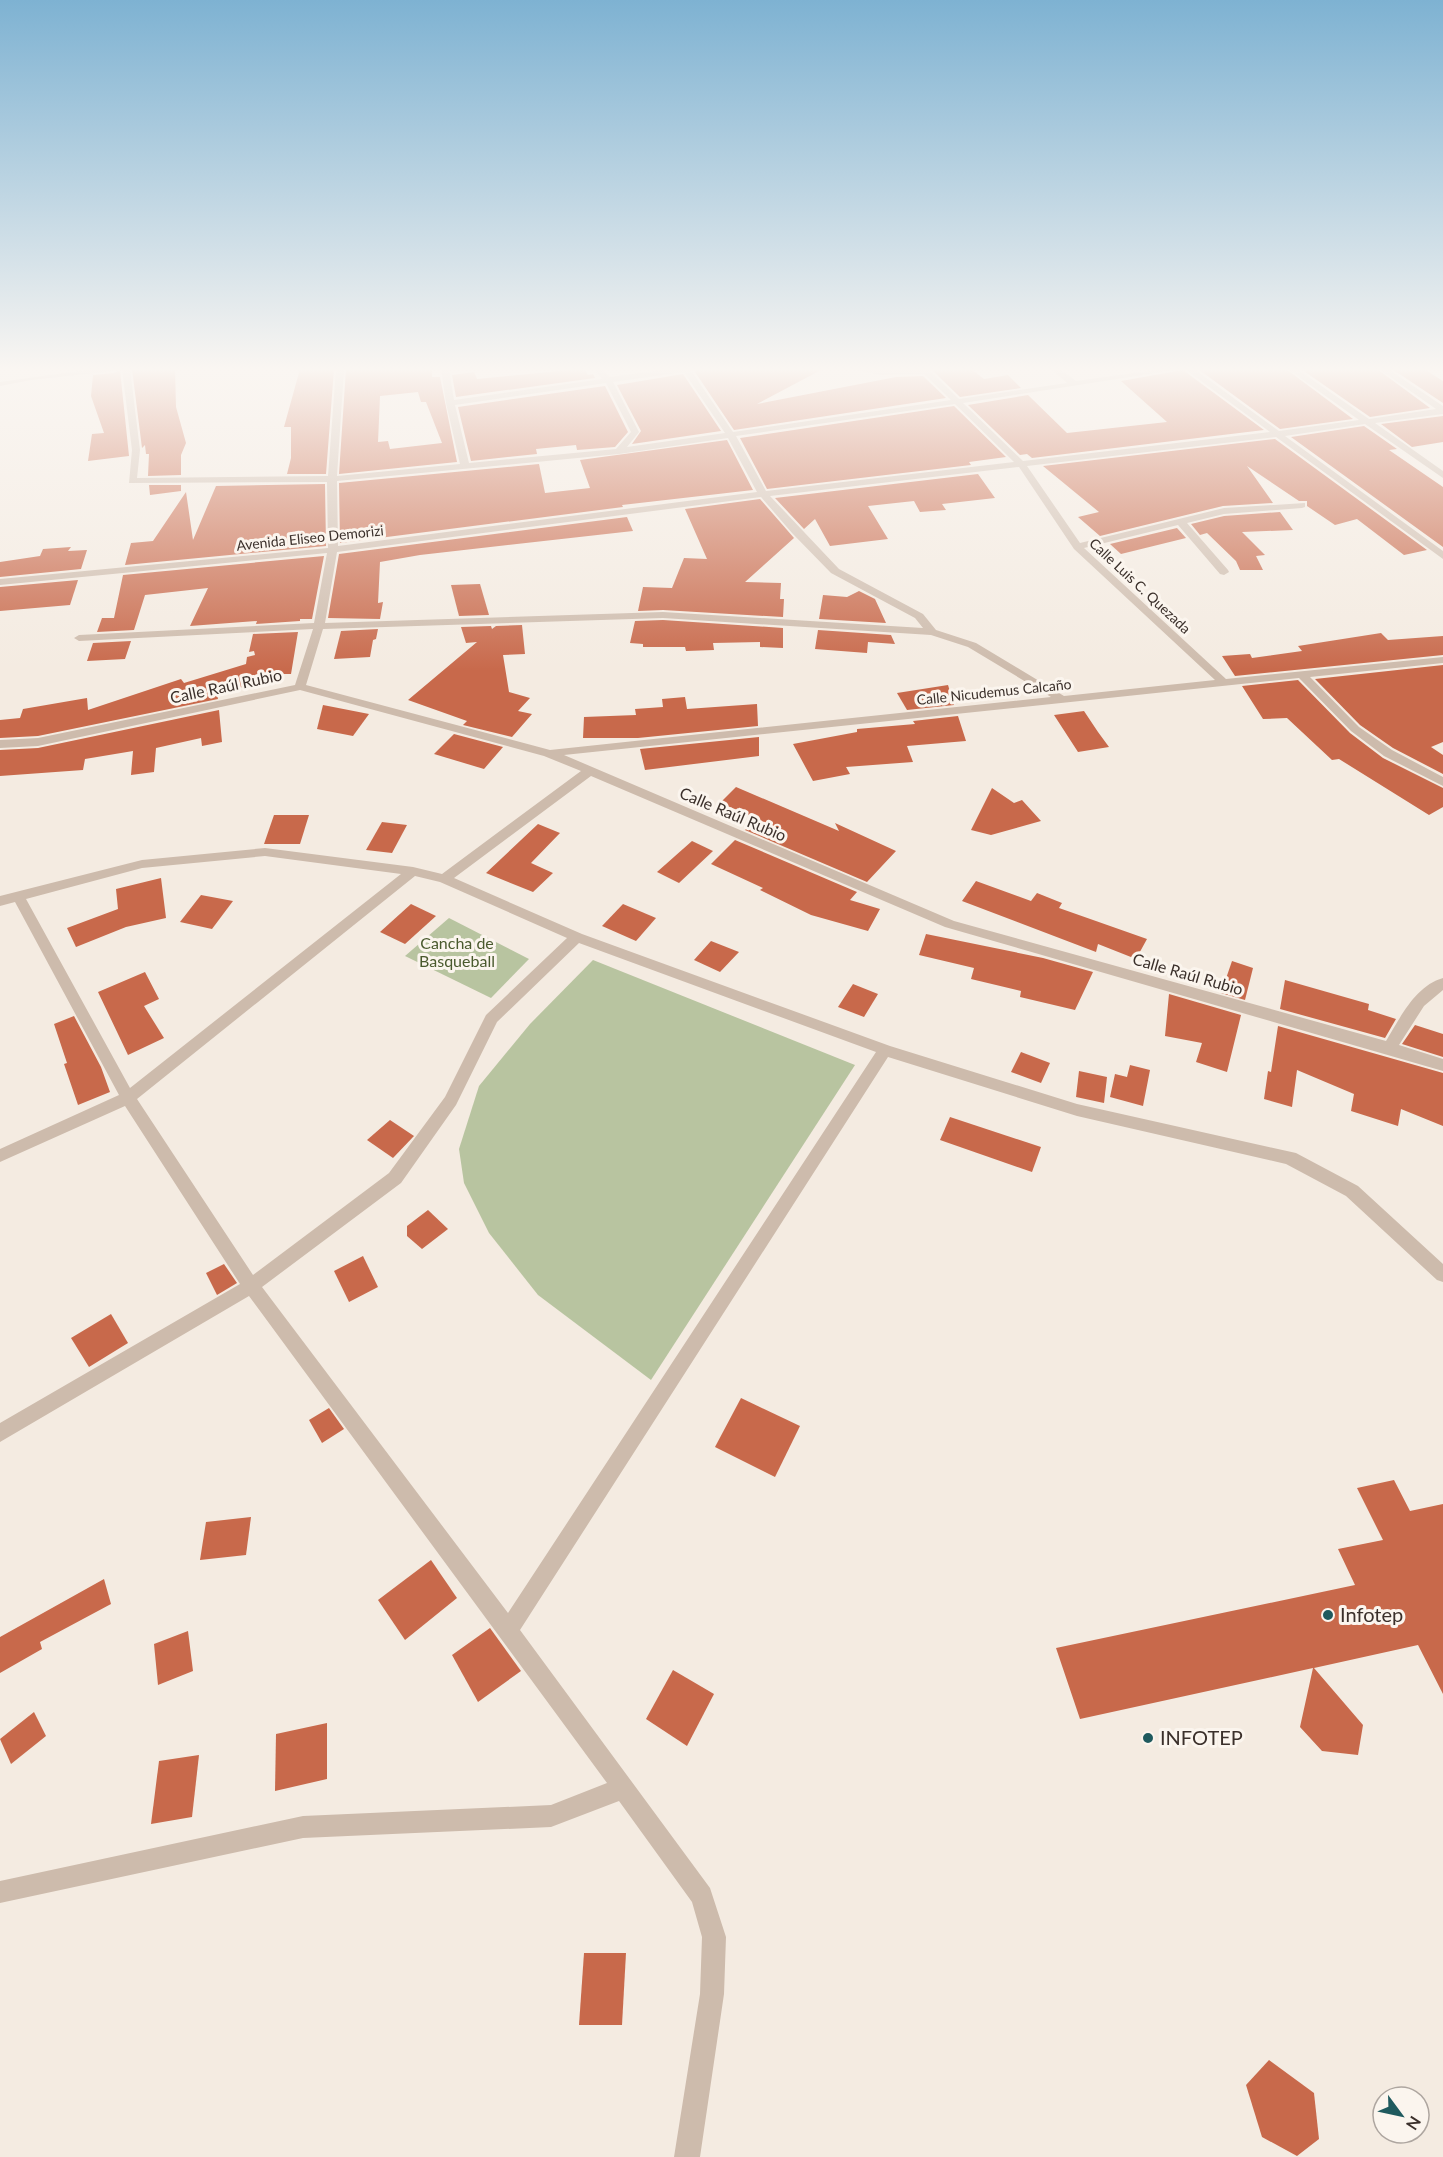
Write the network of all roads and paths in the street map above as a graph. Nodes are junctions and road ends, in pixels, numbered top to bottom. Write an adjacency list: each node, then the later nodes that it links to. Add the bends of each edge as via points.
1 (133, 470): 8 (street, via 132,481)
2 (333, 470): 8 (street)
3 (428, 470): 8 (street)
4 (750, 470): 9 (street)
5 (980, 470): 9 (street, Avenida Eliseo Demorizi)
6 (1025, 470): 12 (street, Calle Luis C. Quezada)
7 (1326, 470): 14 (street)
8 (332, 479): 13 (street)
9 (763, 494): 13 (street, Avenida Eliseo Demorizi); 18 (street, via 835,571 919,616)
10 (1302, 505): 11 (street, via 1224,511)
11 (1181, 522): 12 (street); 15 (street)
12 (1077, 547): 22 (street, Calle Luis C. Quezada)
13 (333, 550): 16 (street, Avenida Eliseo Demorizi); 17 (street)
14 (1443, 556)
15 (1224, 572)
16 (0, 582)
17 (319, 626): 18 (street, via 663,615); 19 (street); 23 (street)
18 (932, 632): 24 (street, via 972,645)
19 (79, 639)
20 (1443, 660): 21 (street, Calle Nicudemus Calcaño)
21 (1303, 676): 22 (street, Calle Nicudemus Calcaño); 28 (street, via 1355,729 1388,753)
22 (1225, 684): 24 (street, Calle Nicudemus Calcaño)
23 (300, 687): 25 (street, Calle Raúl Rubio, via 38,742); 26 (street, Calle Raúl Rubio)
24 (1063, 700): 26 (street, Calle Nicudemus Calcaño)
25 (0, 744)
26 (548, 753): 27 (street, Calle Raúl Rubio)
27 (589, 771): 30 (street); 35 (street, Calle Raúl Rubio, via 950,924)
28 (1443, 782)
29 (413, 871): 30 (street); 31 (street, via 265,852 142,864); 38 (street)
30 (444, 879): 33 (street)
31 (19, 897): 32 (street); 38 (street)
32 (0, 901)
33 (577, 937): 36 (street); 41 (street, via 491,1019 451,1101 395,1178)
34 (1443, 983): 35 (street, via 1422,998)
35 (1390, 1047): 37 (street, Calle Raúl Rubio)
36 (885, 1050): 40 (street, via 1077,1110 1290,1158 1352,1191); 43 (street)
37 (1443, 1065)
38 (128, 1098): 39 (street); 41 (street)
39 (0, 1156)
40 (1443, 1275)
41 (251, 1286): 42 (street); 43 (street)
42 (0, 1433)
43 (508, 1630): 44 (street)
44 (623, 1788): 45 (street, via 551,1816 303,1827); 46 (street, via 702,1896 714,1937 712,1994)
45 (0, 1892)
46 (687, 2157)

